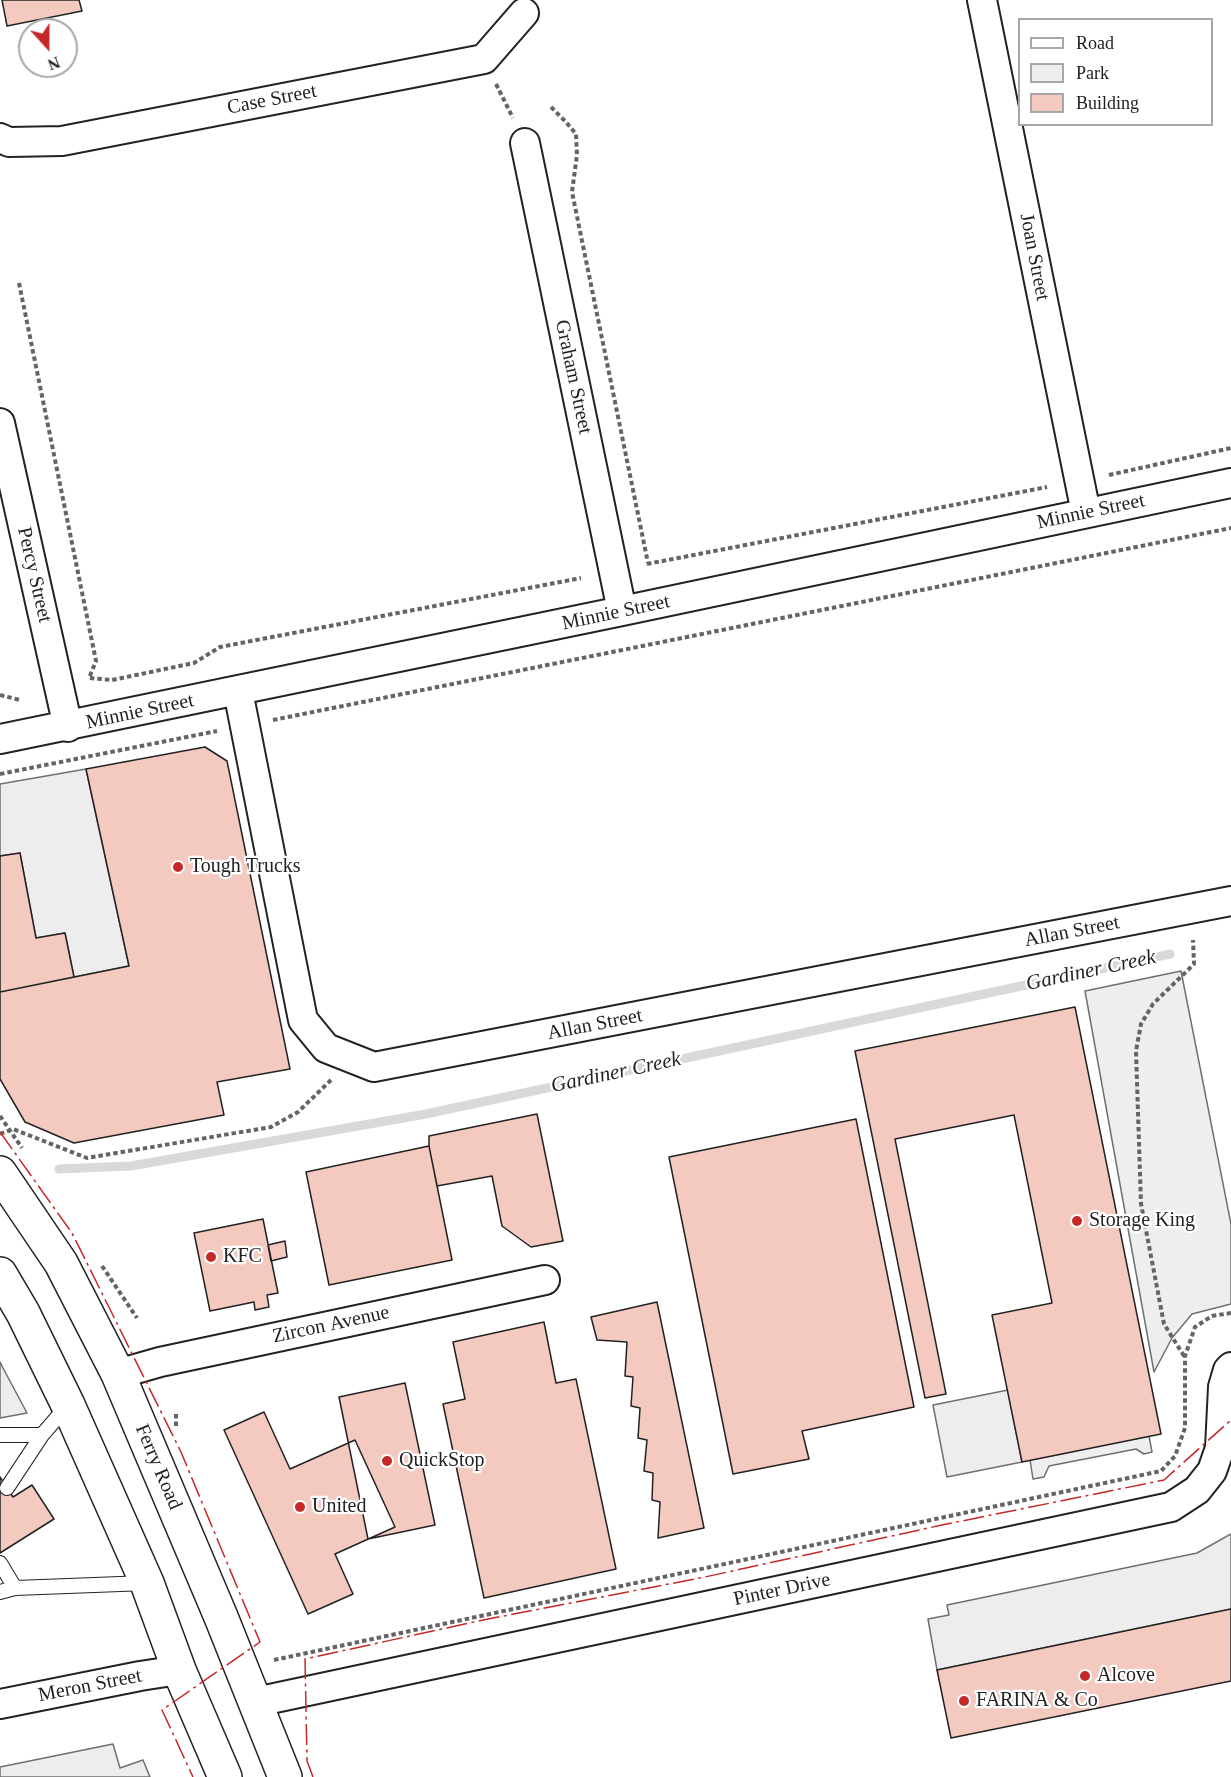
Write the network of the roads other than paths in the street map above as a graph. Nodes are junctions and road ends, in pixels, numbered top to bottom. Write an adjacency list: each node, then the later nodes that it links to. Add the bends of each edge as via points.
1 (982, 0): 7 (street, Joan Street)
2 (524, 13): 3 (street, Case Street, via 484,59 62,141 9,142)
3 (0, 138)
4 (525, 143): 8 (street, Graham Street)
5 (0, 423): 10 (street, Percy Street)
6 (1231, 483): 7 (street, Minnie Street)
7 (1086, 513): 8 (street, Minnie Street)
8 (622, 612): 9 (street, Minnie Street)
9 (238, 691): 10 (street, Minnie Street); 12 (street, Allan Street, via 303,1020 326,1048 374,1067)
10 (68, 726): 11 (street, Minnie Street)
11 (0, 740)
12 (1231, 901)
13 (0, 1173): 16 (main road, Ferry Road, via 61,1263)
14 (0, 1274): 18 (main road)
15 (545, 1280): 16 (street, Zircon Avenue)
16 (118, 1374): 27 (main road, Ferry Road)
17 (1227, 1377): 27 (street, Pinter Drive, via 1220,1448 1212,1471 1197,1490 1171,1507)
18 (68, 1405): 20 (lane); 23 (main road)
19 (0, 1435): 20 (lane)
20 (42, 1435): 21 (lane)
21 (7, 1488)
22 (0, 1563): 24 (lane)
23 (147, 1583): 24 (lane); 26 (main road)
24 (15, 1588): 25 (lane)
25 (0, 1592)
26 (179, 1670): 28 (street, Meron Street); 29 (main road)
27 (256, 1702): 30 (main road, Ferry Road)
28 (0, 1704)
29 (225, 1777)
30 (285, 1777)

